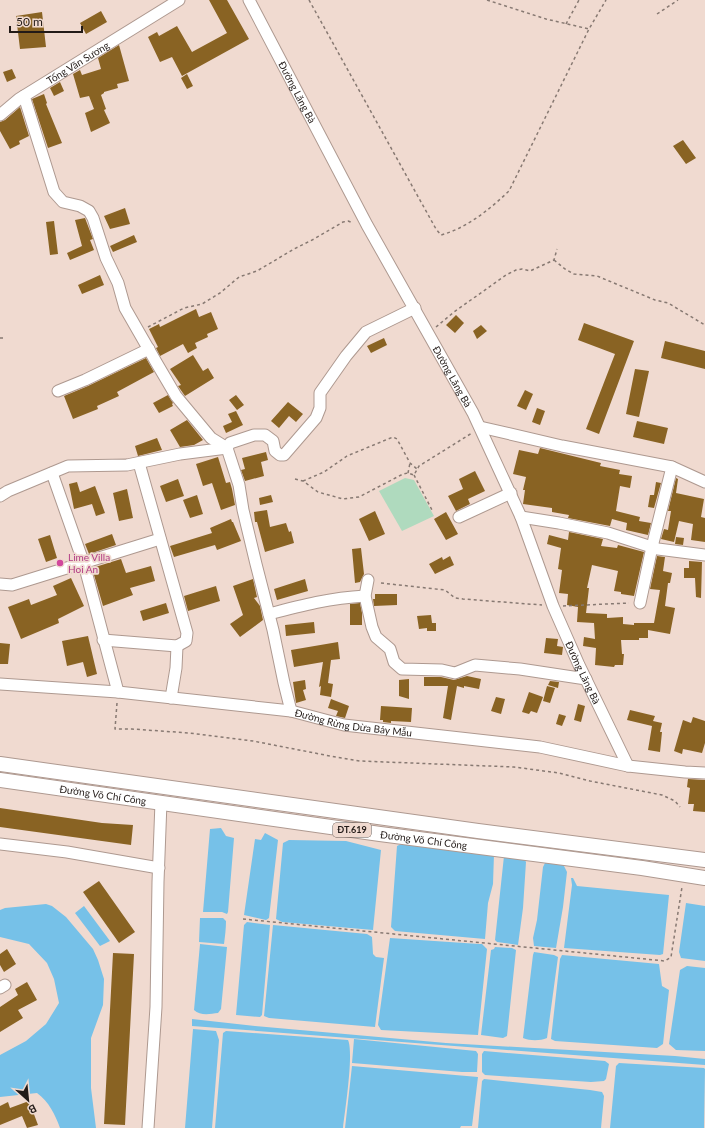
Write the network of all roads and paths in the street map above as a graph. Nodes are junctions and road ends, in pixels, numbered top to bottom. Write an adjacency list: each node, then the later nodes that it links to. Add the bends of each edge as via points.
1 (179, 0): 11 (street, Tống Văn Sương)
2 (248, 0): 13 (street, Đường Lăng Bà)
3 (309, 0): 10 (path, via 441,235 470,222 508,191)
4 (487, 0): 9 (path)
5 (579, 0): 9 (path)
6 (606, 0): 10 (path)
7 (678, 0): 8 (path)
8 (657, 14)
9 (566, 24): 10 (path)
10 (589, 30)
11 (24, 96): 12 (street, Tống Văn Sương); 18 (street, via 54,192 63,202 89,211 118,283 125,308)
12 (0, 115)
13 (366, 225): 16 (street, Đường Lăng Bà); 18 (path, via 343,222 256,271 239,277 202,304 184,308)
14 (557, 249): 15 (path)
15 (554, 260): 17 (path, via 574,274 597,276 668,303); 19 (path, via 530,271 516,270 506,275 454,312)
16 (414, 308): 19 (street, Đường Lăng Bà); 25 (street, via 366,332 320,393 320,408 316,418 284,455 275,451 273,441 265,435 254,435 230,443)
17 (705, 325)
18 (139, 332): 22 (street)
19 (429, 334): 24 (street, Đường Lăng Bà)
20 (0, 338): 21 (path)
21 (3, 338)
22 (149, 349): 23 (street); 25 (street, via 176,396 211,438)
23 (58, 391)
24 (480, 427): 28 (street); 29 (path); 36 (street, Đường Lăng Bà)
25 (227, 448): 26 (street); 51 (street, via 239,485)
26 (139, 462): 30 (street, via 127,465 68,466); 41 (street)
27 (410, 463): 29 (path); 31 (path); 34 (path, via 397,439 393,437 347,456 324,472)
28 (672, 467): 35 (street); 42 (street)
29 (417, 469): 32 (path)
30 (52, 473): 37 (street); 44 (street)
31 (408, 473): 32 (path); 34 (path, via 359,497 343,499 318,492)
32 (414, 476): 38 (path)
33 (295, 479): 34 (path)
34 (303, 481)
35 (705, 482)
36 (511, 493): 39 (street); 40 (street, Đường Lăng Bà)
37 (0, 496)
38 (433, 512)
39 (459, 517)
40 (521, 517): 42 (street, via 608,533); 50 (street, Đường Lăng Bà)
41 (160, 539): 44 (street); 53 (street, via 187,632 186,641)
42 (652, 547): 43 (street); 49 (street)
43 (705, 555)
44 (84, 564): 47 (street, via 12,585); 52 (street)
45 (368, 580): 48 (street)
46 (381, 583): 50 (path, via 445,590 455,598 462,599)
47 (0, 584)
48 (365, 596): 51 (street, via 316,601); 54 (street, via 376,637 390,649 394,662 402,669 456,673 475,665)
49 (640, 603): 50 (path)
50 (553, 606): 54 (street, Đường Lăng Bà)
51 (269, 614): 58 (street)
52 (103, 640): 53 (street); 56 (street)
53 (177, 646): 57 (street)
54 (586, 679): 60 (street, Đường Lăng Bà)
55 (0, 684): 56 (street, Đường Rừng Dừa Bảy Mẫu)
56 (118, 692): 57 (street, Đường Rừng Dừa Bảy Mẫu); 65 (path, via 114,729 188,733 246,740 360,760 514,767 559,773 662,796)
57 (171, 698): 58 (street, Đường Rừng Dừa Bảy Mẫu)
58 (291, 711): 60 (street, Đường Rừng Dừa Bảy Mẫu, via 344,725 540,747)
59 (0, 764): 63 (main road, Đường Võ Chí Công / ĐT.619)
60 (628, 766): 61 (street, Đường Rừng Dừa Bảy Mẫu)
61 (705, 773)
62 (0, 780): 64 (main road, Đường Võ Chí Công / ĐT.619)
63 (164, 787): 64 (main road); 67 (main road, Đường Võ Chí Công / ĐT.619)
64 (161, 802): 68 (street); 69 (main road, Đường Võ Chí Công / ĐT.619)
65 (680, 807)
66 (0, 844): 68 (street, via 67,852)
67 (705, 860)
68 (159, 868): 72 (street, via 156,1008)
69 (684, 875): 70 (main road, Đường Võ Chí Công / ĐT.619); 71 (path, via 671,957 665,961)
70 (705, 878)
71 (243, 919)
72 (148, 1128)

